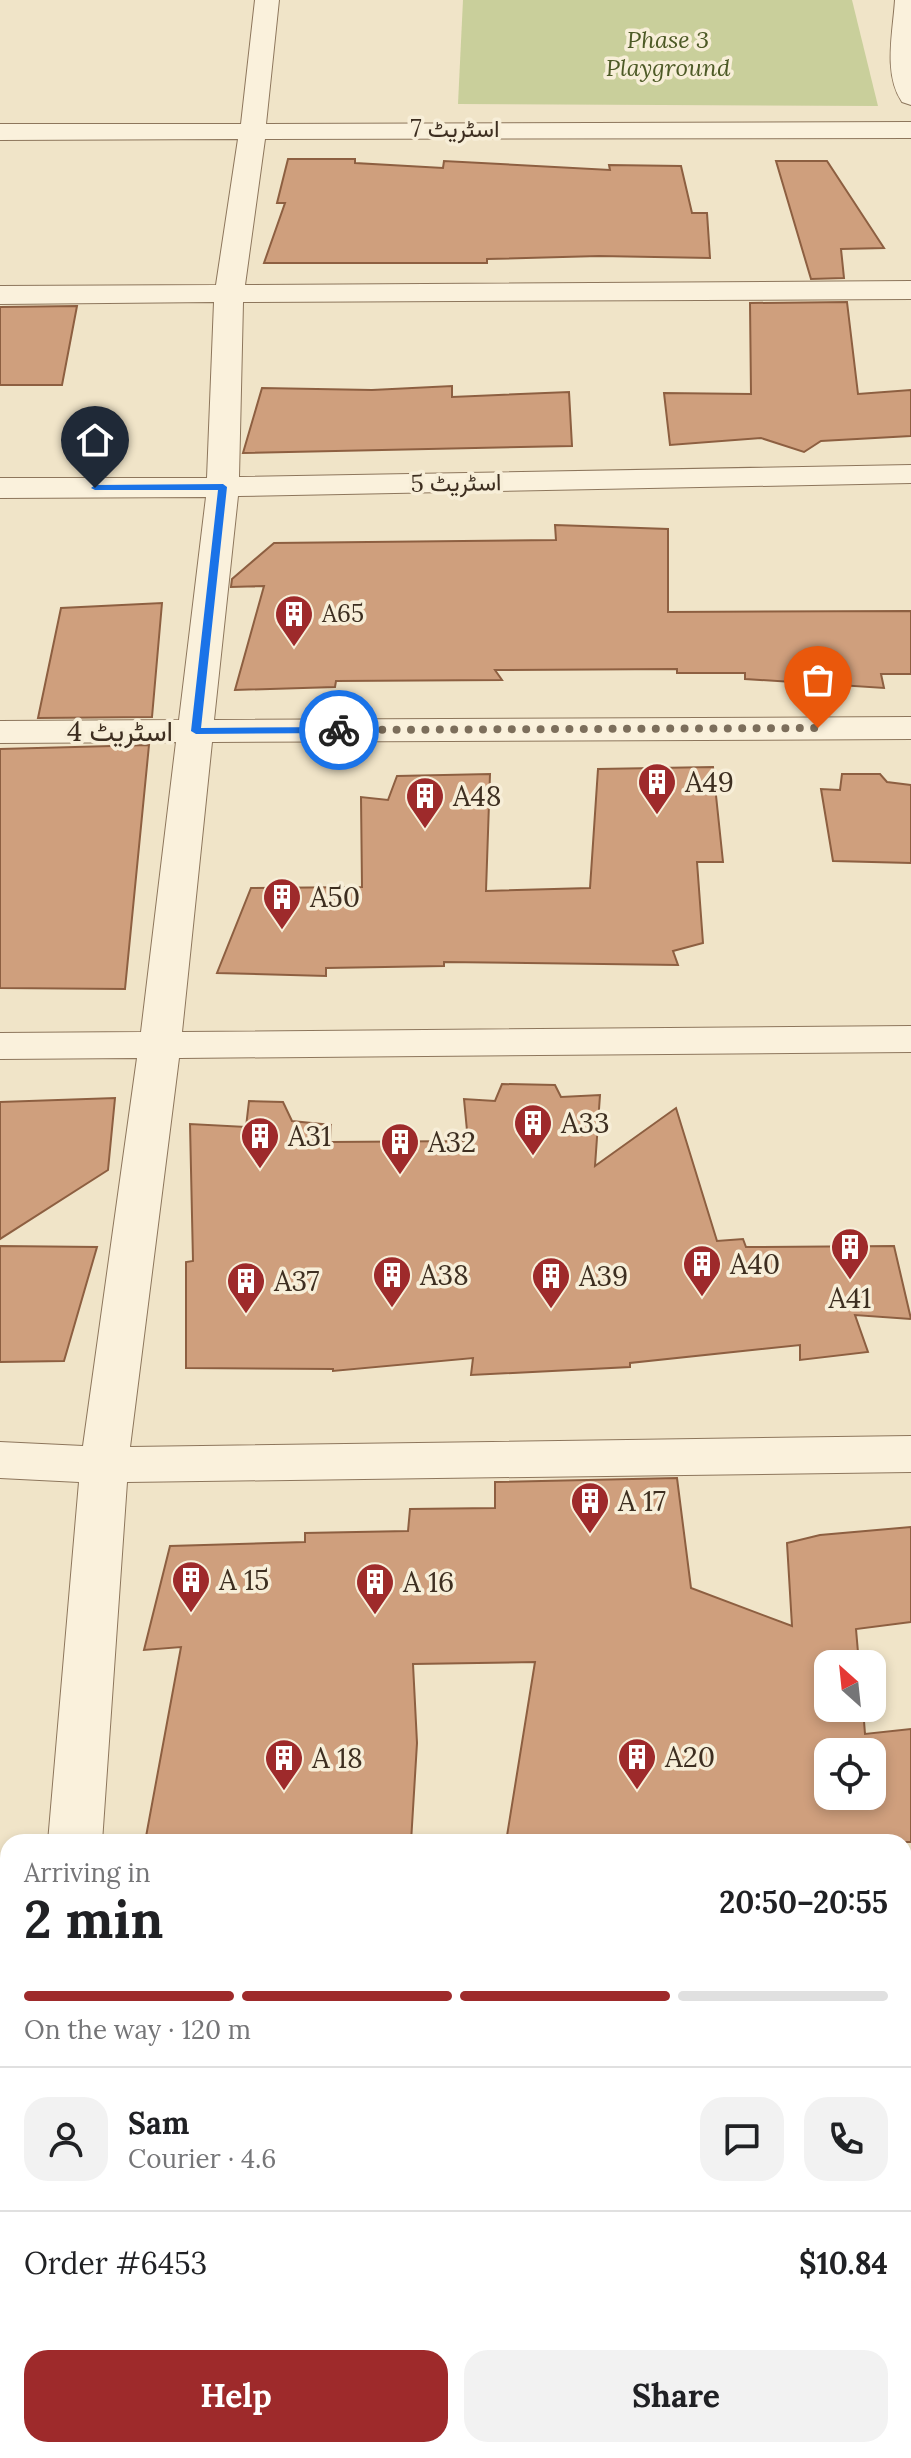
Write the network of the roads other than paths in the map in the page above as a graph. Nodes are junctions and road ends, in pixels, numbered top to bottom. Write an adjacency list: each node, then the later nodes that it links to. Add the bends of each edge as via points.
1 (267, 0): 4 (street)
2 (907, 0): 3 (street, via 903,67)
3 (911, 97)
4 (253, 129): 5 (street, اسٹریٹ 7); 6 (street, اسٹریٹ 7); 8 (street)
5 (911, 130)
6 (0, 132)
7 (911, 290): 8 (street)
8 (229, 294): 9 (street); 11 (street)
9 (0, 295)
10 (911, 474): 11 (street, اسٹریٹ 5)
11 (223, 487): 12 (street, اسٹریٹ 5); 14 (street)
12 (0, 488)
13 (911, 728): 14 (street, اسٹریٹ 4)
14 (196, 731): 15 (street, اسٹریٹ 4); 17 (street)
15 (0, 732)
16 (911, 1039): 17 (street)
17 (160, 1043): 18 (street); 21 (street)
18 (0, 1046)
19 (911, 1454): 21 (street)
20 (0, 1460): 21 (street)
21 (104, 1465): 22 (street)
22 (76, 1834)

